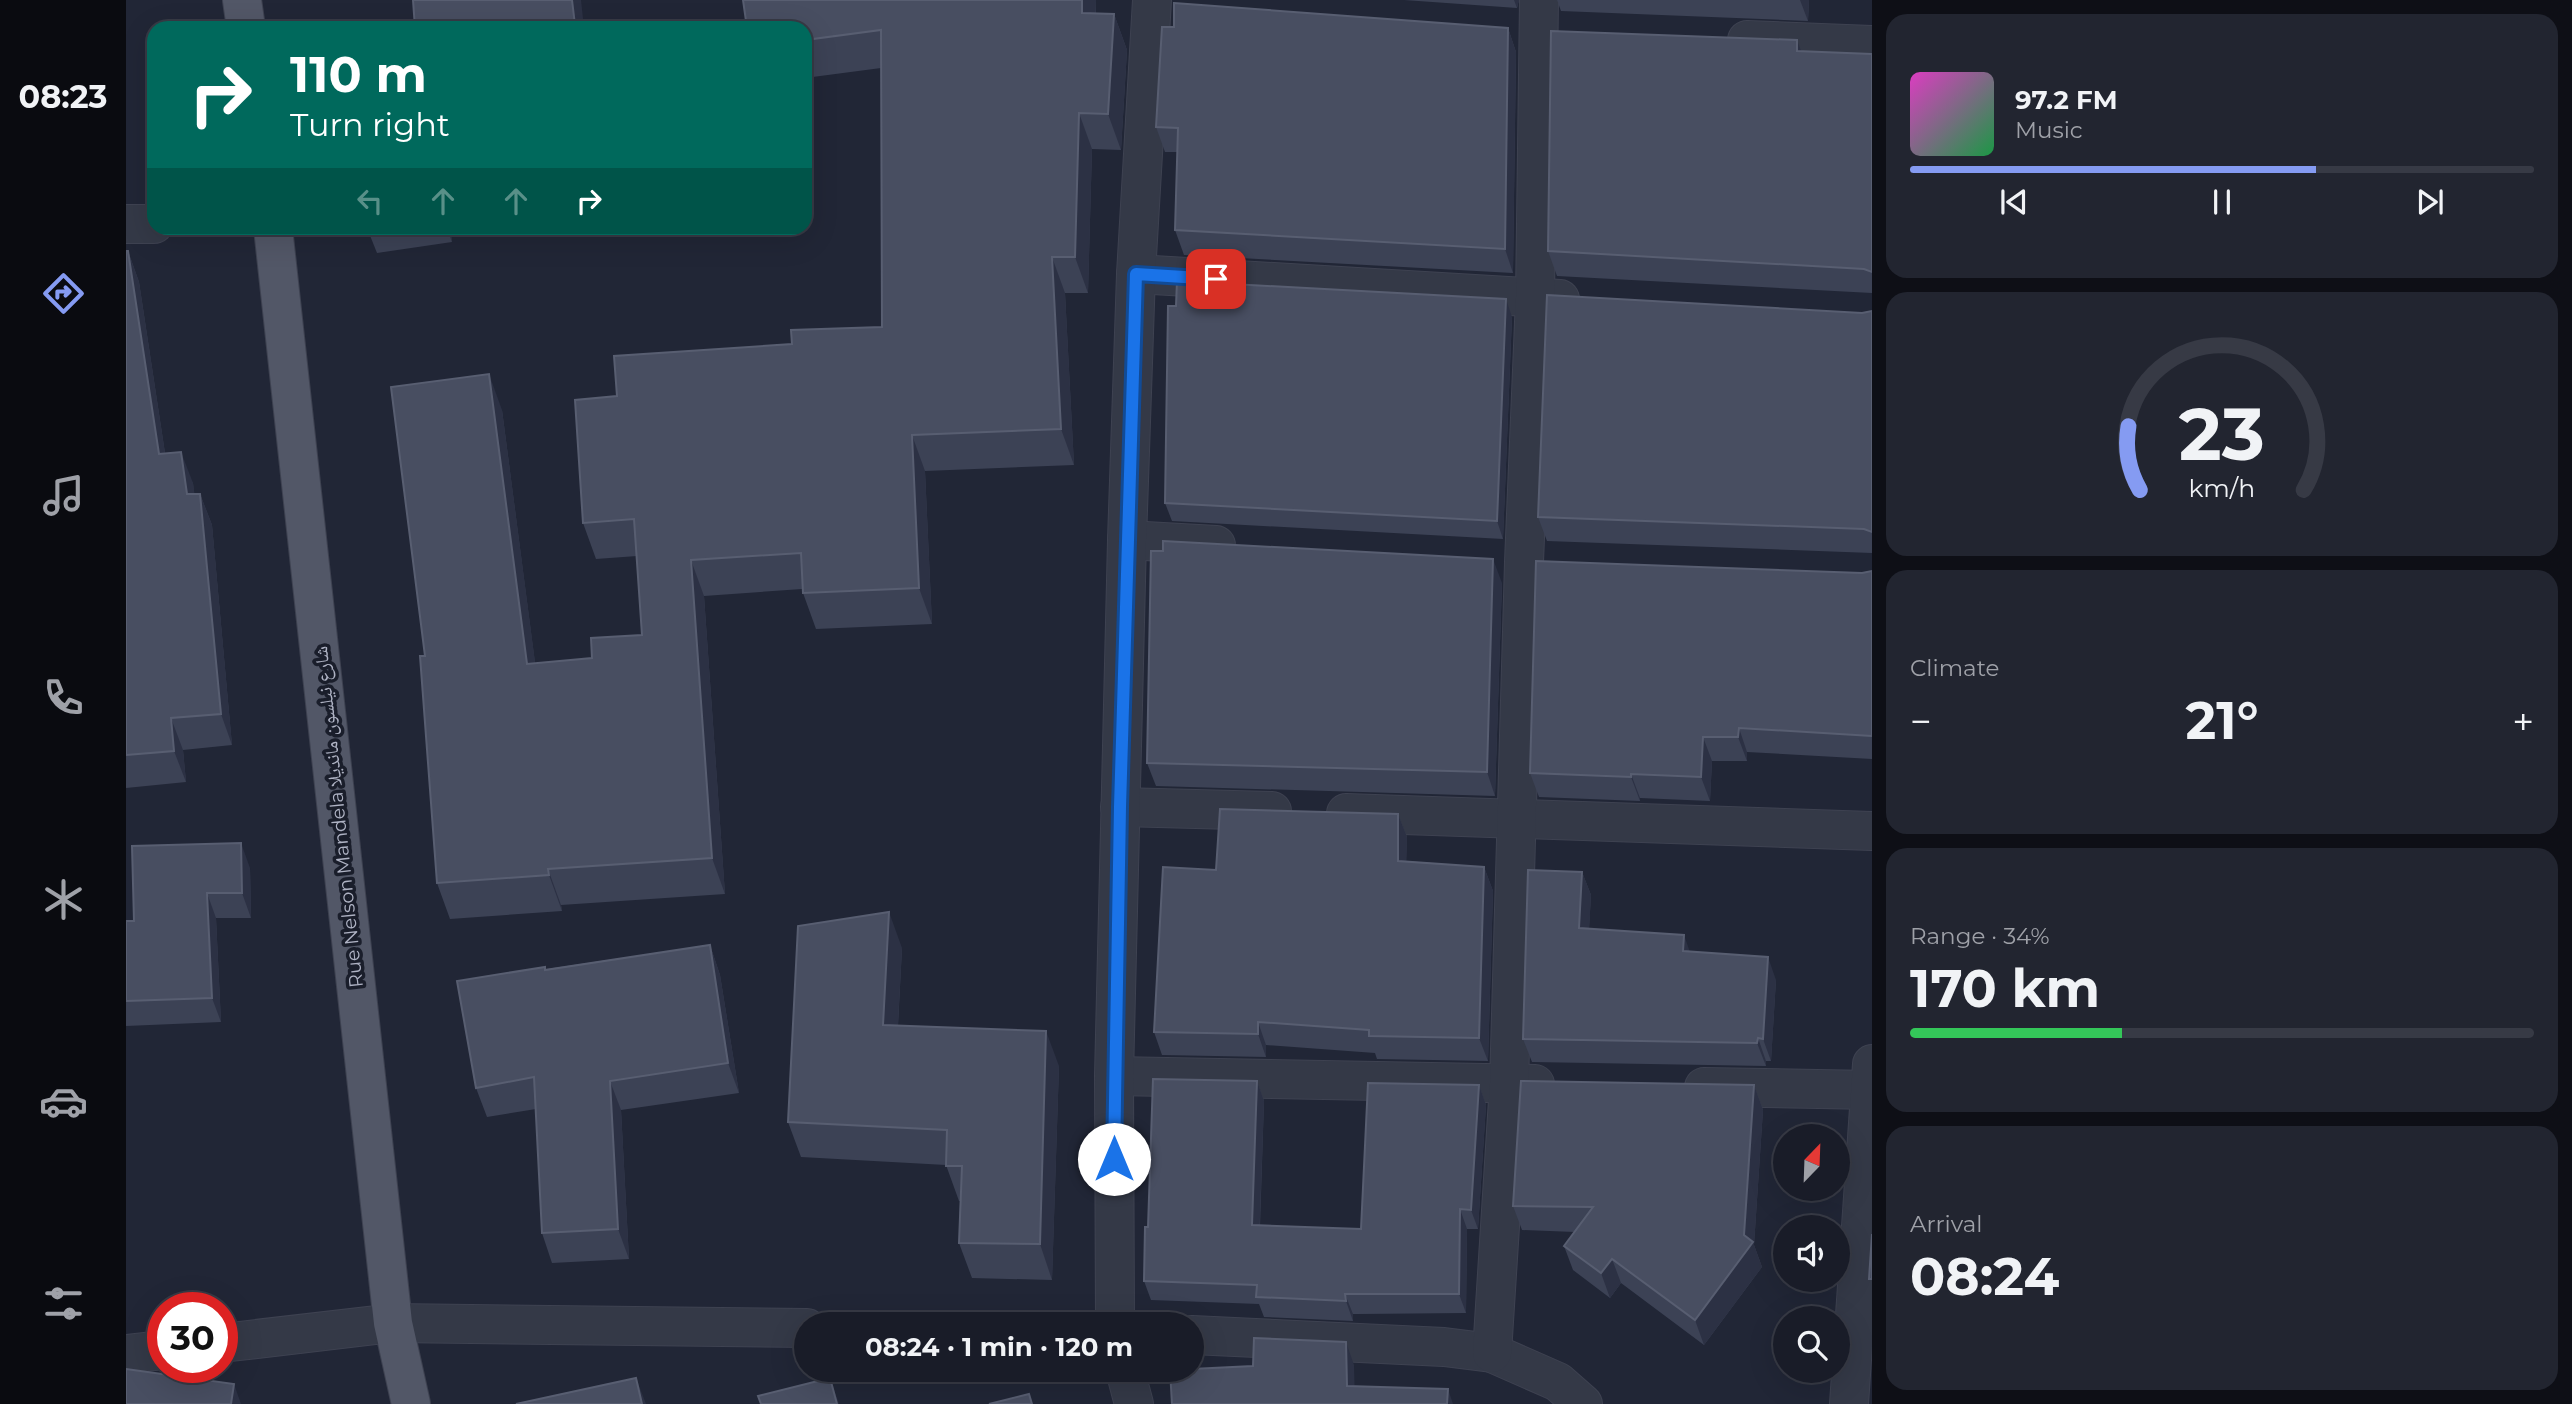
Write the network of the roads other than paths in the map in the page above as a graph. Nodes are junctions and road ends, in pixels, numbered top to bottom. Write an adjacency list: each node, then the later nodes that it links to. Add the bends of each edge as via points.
1 (242, 0): 3 (main road)
2 (1161, 3): 10 (street)
3 (245, 21)
4 (1538, 24): 11 (street)
5 (1719, 39): 6 (street)
6 (1872, 45)
7 (126, 224): 8 (street)
8 (147, 224)
9 (274, 235): 24 (main road, Rue Nelson Mandela شارع نيلسون مانديلا)
10 (1136, 274): 11 (street); 13 (street)
11 (1535, 298): 12 (street); 16 (street)
12 (1589, 301)
13 (1127, 540): 14 (street); 15 (street)
14 (1250, 547)
15 (1120, 807): 16 (street); 18 (street)
16 (1515, 818): 17 (street); 20 (street)
17 (1872, 831)
18 (1114, 1076): 20 (street); 23 (street)
19 (1872, 1081): 22 (street); 26 (street)
20 (1509, 1084): 21 (street); 30 (street)
21 (1564, 1085)
22 (1676, 1087)
23 (1115, 1312)
24 (393, 1323): 25 (street); 28 (street); 33 (main road, Rue Nelson Mandela شارع نيلسون مانديلا)
25 (794, 1328)
26 (1863, 1332): 36 (street)
27 (1204, 1336): 30 (street)
28 (238, 1341)
29 (147, 1352): 31 (street)
30 (1492, 1353): 35 (street, via 1558,1382)
31 (126, 1354)
32 (1128, 1382): 34 (street)
33 (411, 1404)
34 (1134, 1404)
35 (1583, 1404)
36 (1849, 1404)

